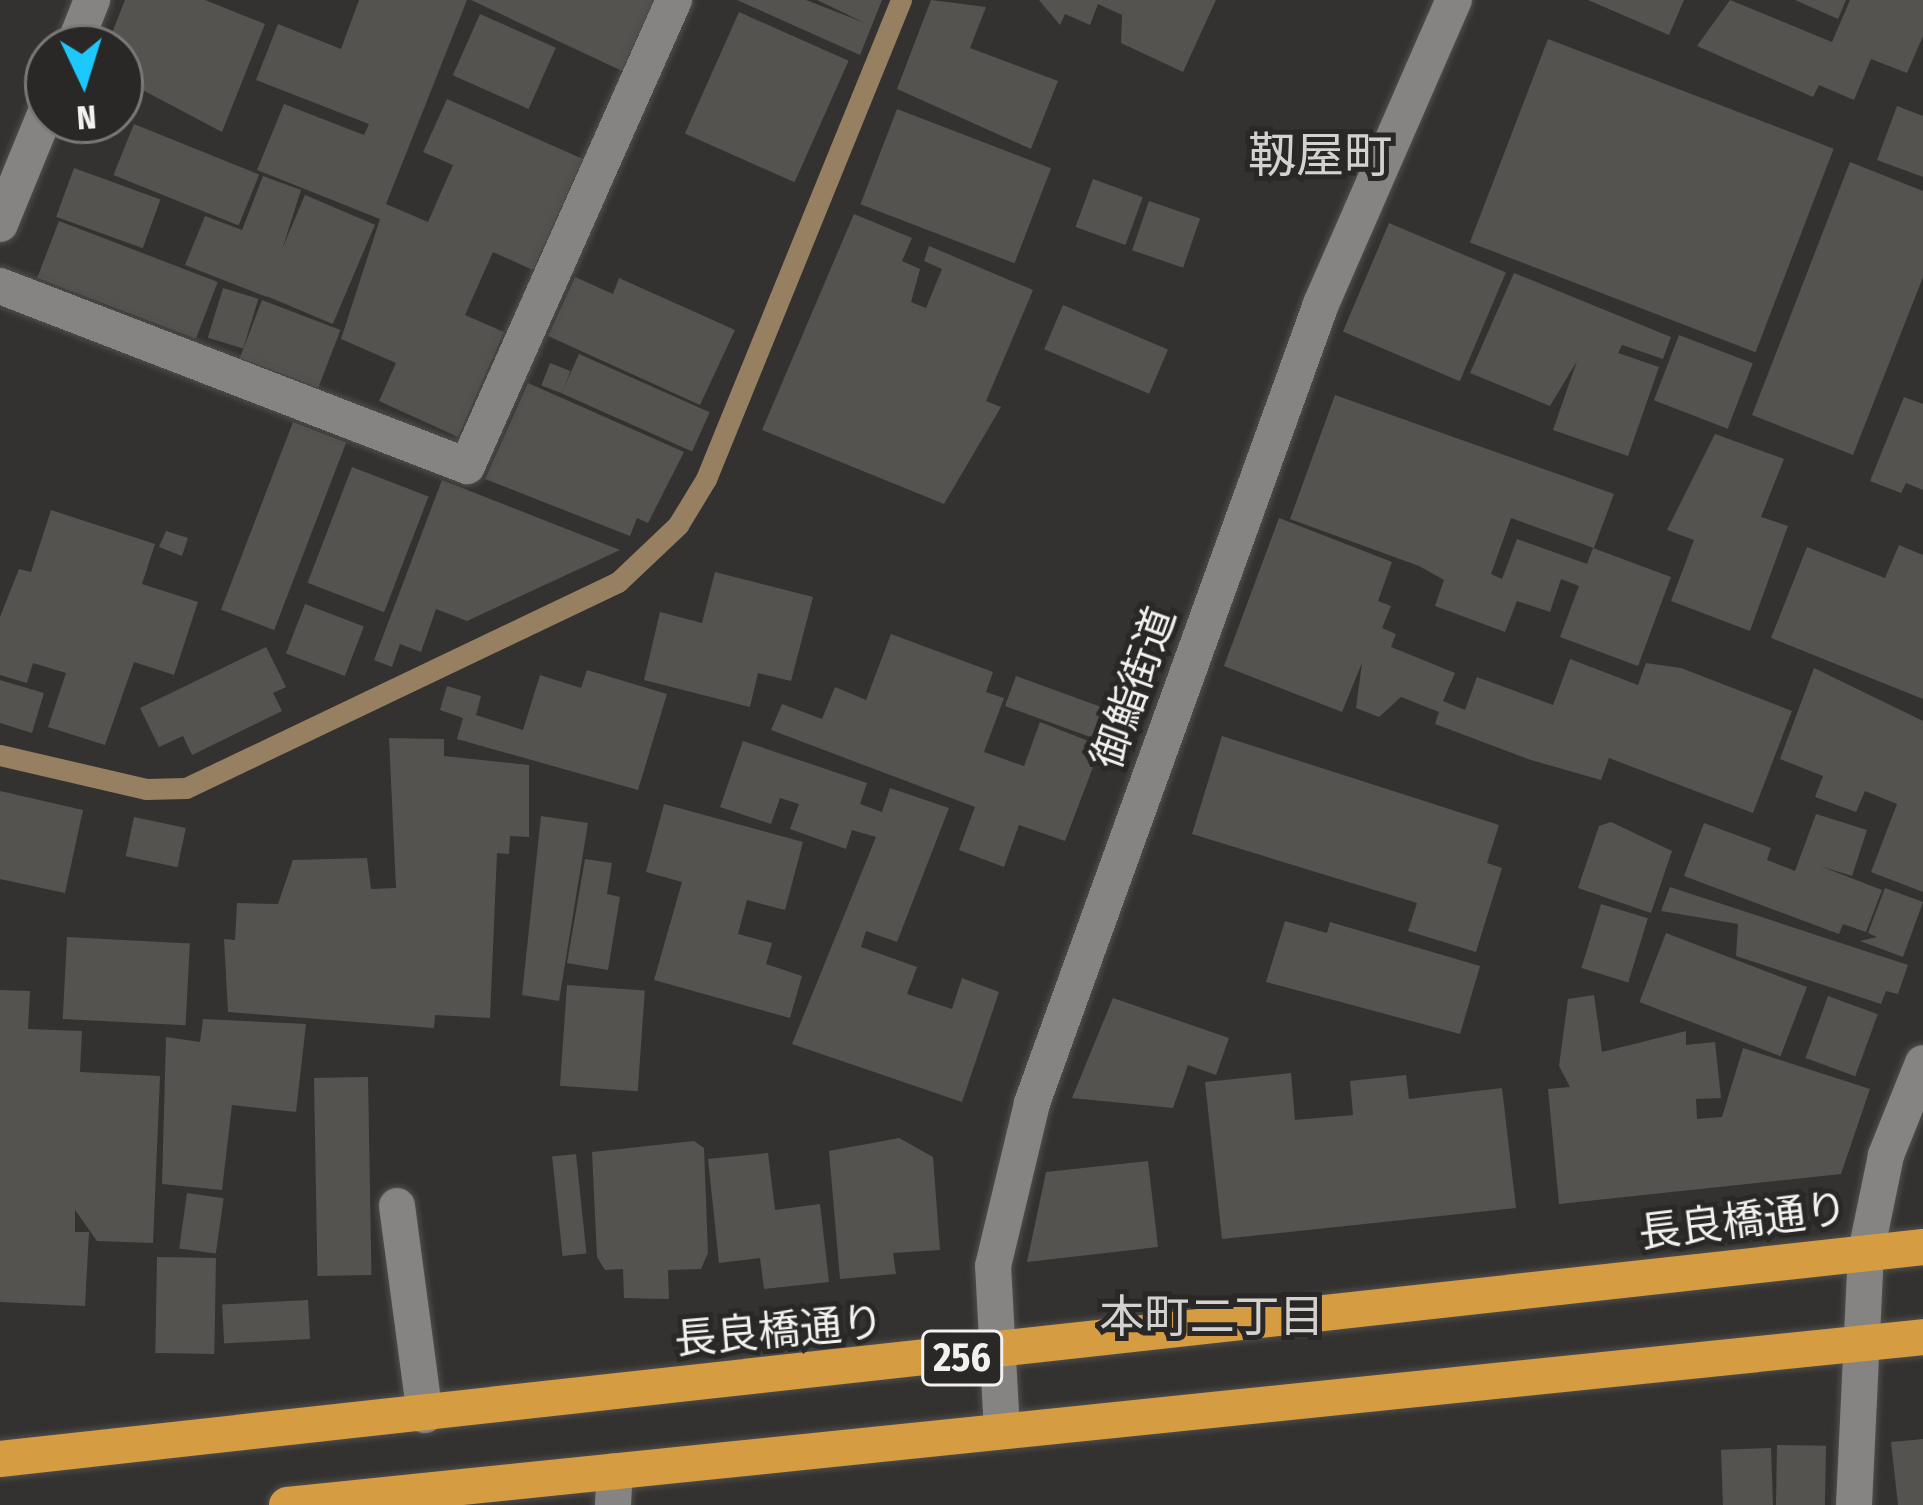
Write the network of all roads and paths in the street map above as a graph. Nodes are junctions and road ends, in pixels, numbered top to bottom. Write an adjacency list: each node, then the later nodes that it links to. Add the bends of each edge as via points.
1 (674, 0): 5 (street, via 467,466)
2 (1454, 0): 12 (street, 御鮨街道, via 1321,304 1032,1103 993,1266)
3 (33, 144): 4 (street)
4 (0, 224)
5 (0, 286)
6 (1923, 1063): 9 (street, via 1886,1155)
7 (397, 1206): 13 (street)
8 (1923, 1247): 9 (highway, 長良橋通り / 256)
9 (1865, 1252): 11 (street); 12 (highway, 長良橋通り / 256)
10 (1923, 1337): 11 (highway, 256)
11 (1856, 1347): 14 (highway, 256); 18 (street)
12 (996, 1355): 13 (highway, 長良橋通り / 256); 14 (street, 御鮨街道)
13 (425, 1414): 15 (highway, 長良橋通り / 256)
14 (1002, 1430): 16 (highway, 256)
15 (0, 1459)
16 (614, 1488): 17 (highway, 256)
17 (287, 1505)
18 (1854, 1505)

